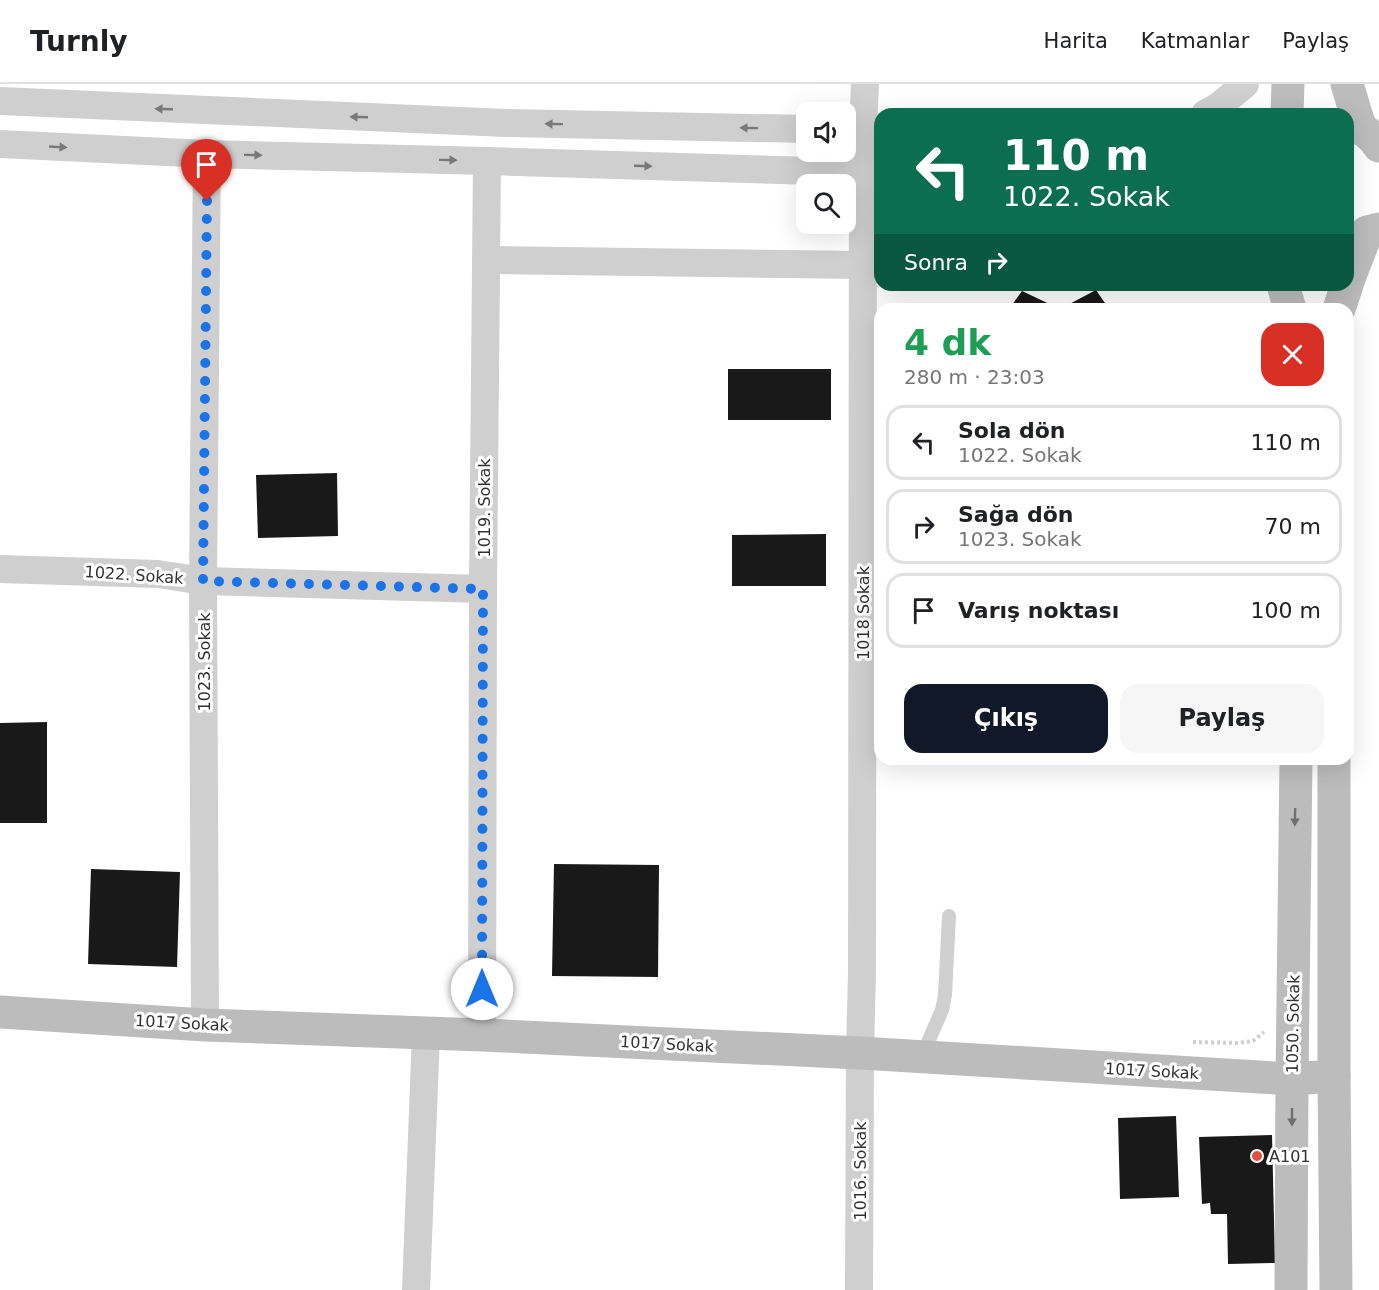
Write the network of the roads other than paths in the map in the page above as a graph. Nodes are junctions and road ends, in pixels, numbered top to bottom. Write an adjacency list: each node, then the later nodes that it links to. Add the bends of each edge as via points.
1 (865, 84): 9 (street, 1018 Sokak)
2 (1245, 84): 6 (street)
3 (1288, 84): 7 (street)
4 (1347, 84): 10 (street)
5 (0, 101): 8 (street, one-way to 5, via 506,123)
6 (1216, 108)
7 (1287, 108)
8 (796, 129)
9 (863, 130): 14 (street, 1018 Sokak)
10 (1368, 134)
11 (0, 144): 12 (street, one-way to 12)
12 (207, 154): 13 (street, one-way to 13); 20 (street, 1023. Sokak)
13 (486, 161): 14 (street, one-way to 14); 16 (street, 1019. Sokak)
14 (872, 173): 17 (street, 1018 Sokak)
15 (1368, 230): 18 (street)
16 (486, 260): 17 (street); 21 (street, 1019. Sokak)
17 (863, 266): 29 (street, 1018 Sokak)
18 (1354, 266)
19 (0, 569): 20 (street, 1022. Sokak, via 158,574)
20 (203, 581): 21 (street, 1022. Sokak); 26 (street, 1023. Sokak)
21 (483, 589): 28 (street, 1019. Sokak)
22 (1296, 765): 32 (street, 1050. Sokak, one-way to 32)
23 (1334, 765): 31 (street)
24 (949, 916): 30 (lane, via 945,995)
25 (0, 1012): 26 (street, 1017 Sokak)
26 (205, 1025): 27 (street, 1017 Sokak)
27 (426, 1034): 28 (street, 1017 Sokak); 33 (street)
28 (482, 1035): 29 (street, 1017 Sokak)
29 (860, 1053): 30 (street, 1017 Sokak); 34 (street, 1016. Sokak)
30 (922, 1058): 32 (street, 1017 Sokak)
31 (1334, 1076): 32 (street, 1017 Sokak); 36 (street)
32 (1292, 1079): 35 (street, 1050. Sokak, one-way to 35)
33 (416, 1290)
34 (859, 1290)
35 (1291, 1290)
36 (1336, 1290)

